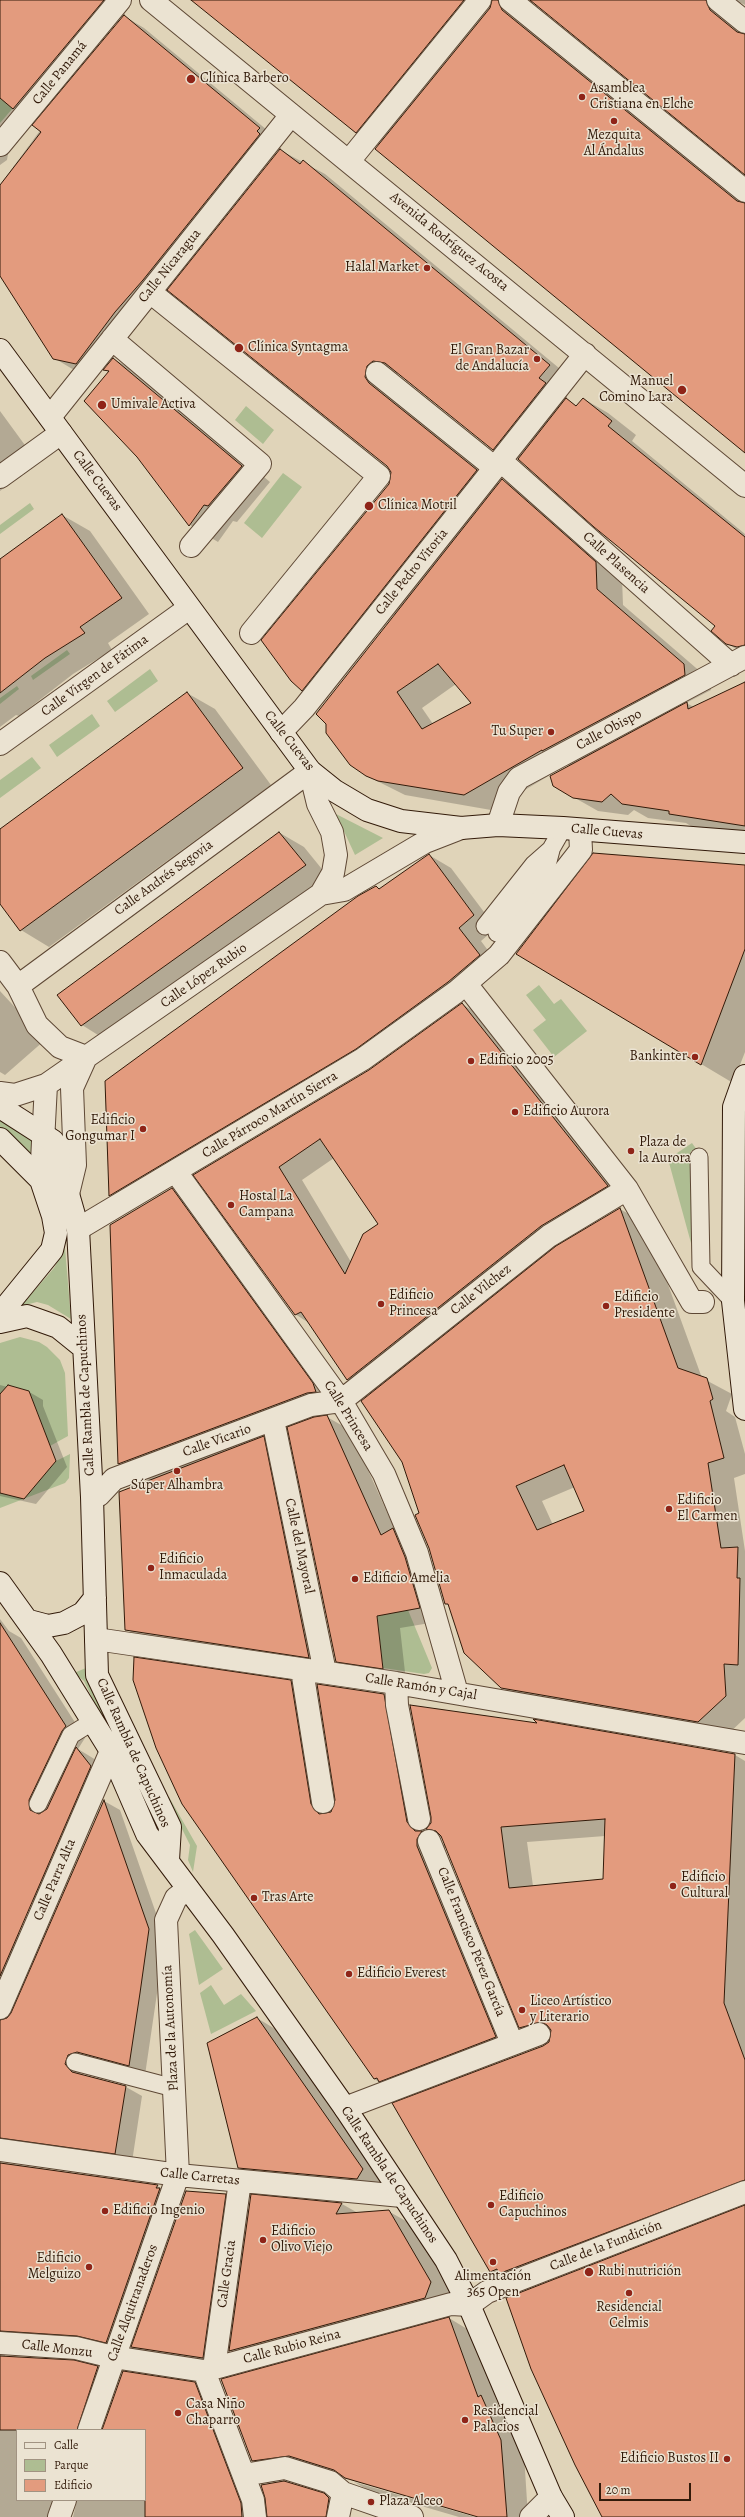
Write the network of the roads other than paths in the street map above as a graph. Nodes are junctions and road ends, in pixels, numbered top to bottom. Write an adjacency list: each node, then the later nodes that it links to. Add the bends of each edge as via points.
1 (120, 0): 8 (street, Calle Panamá)
2 (151, 0): 7 (street, Avenida Rodríguez Acosta)
3 (480, 0): 9 (street)
4 (510, 0): 10 (street)
5 (718, 0): 6 (street)
6 (745, 22)
7 (291, 115): 9 (street, Avenida Rodríguez Acosta); 11 (street, Calle Nicaragua)
8 (0, 145)
9 (349, 161): 14 (street, Avenida Rodríguez Acosta)
10 (745, 191)
11 (150, 292): 12 (street, Calle Nicaragua); 22 (street, via 379,476)
12 (112, 339): 16 (street, Calle Nicaragua); 20 (street, via 260,464)
13 (0, 350): 16 (street, Calle Cuevas)
14 (585, 354): 17 (street, Calle Pedro Vitoria); 19 (street, Avenida Rodríguez Acosta)
15 (377, 373): 17 (street, Calle Plasencia)
16 (55, 425): 18 (street, Calle Nicaragua); 21 (street, Calle Cuevas)
17 (498, 464): 23 (street, Calle Plasencia); 24 (street, Calle Pedro Vitoria, via 304,708)
18 (0, 477)
19 (745, 486)
20 (191, 546)
21 (189, 608): 24 (street, Calle Cuevas); 25 (street, Calle Virgen de Fátima)
22 (251, 633)
23 (738, 661): 27 (street, Calle Obispo, via 519,778 509,792)
24 (281, 732): 26 (street, Calle Cuevas)
25 (0, 744)
26 (310, 771): 28 (street, Calle Cuevas, via 367,810 401,821); 31 (street, Calle López Rubio, via 318,804 332,832 336,855 333,873); 34 (street, Calle Andrés Segovia)
27 (498, 825): 28 (street, Calle Cuevas); 29 (street, Calle Cuevas)
28 (462, 828): 31 (street, Calle López Rubio, via 425,842 344,890)
29 (571, 829): 30 (street, Calle Cuevas); 32 (lane, via 534,864); 35 (street, via 581,850 499,955)
30 (745, 842)
31 (322, 894): 36 (street, Calle López Rubio)
32 (491, 930)
33 (0, 962): 34 (street)
34 (18, 986): 36 (street, via 37,1024 60,1047)
35 (461, 988): 44 (street, Calle Párroco Martín Sierra, via 363,1059); 46 (street)
36 (86, 1057): 38 (street, Calle López Rubio); 47 (street, via 72,1088 75,1165)
37 (745, 1076): 49 (street, via 734,1107)
38 (46, 1085): 39 (street, Calle López Rubio, via 15,1095); 41 (street)
39 (0, 1093)
40 (0, 1107): 41 (street)
41 (42, 1132): 45 (street); 47 (street, via 53,1141 60,1152 58,1178)
42 (0, 1139): 45 (street)
43 (699, 1157): 49 (lane, via 701,1267)
44 (176, 1172): 48 (street, Calle Párroco Martín Sierra); 55 (street, Calle Princesa)
45 (41, 1180): 51 (street, via 56,1233 52,1250)
46 (627, 1189): 50 (street, via 692,1302); 55 (street, Calle Vilchez, via 549,1236)
47 (68, 1194): 48 (street, Calle Rambla de Capuchinos)
48 (78, 1229): 53 (street, Calle Rambla de Capuchinos)
49 (733, 1301): 54 (street)
50 (703, 1302)
51 (0, 1314)
52 (0, 1322): 53 (street, via 27,1316 58,1327)
53 (84, 1348): 60 (street, Calle Rambla de Capuchinos)
54 (743, 1359): 56 (street)
55 (341, 1401): 57 (street, Calle Vicario, via 311,1405); 66 (street, Calle Princesa, via 384,1474 416,1553)
56 (745, 1409)
57 (272, 1420): 58 (street, Calle Vicario, via 114,1479); 64 (street, Calle del Mayoral)
58 (99, 1495)
59 (3, 1596): 61 (street, Calle Rambla de Capuchinos)
60 (95, 1598): 61 (street, via 84,1613 64,1623 48,1626); 62 (street, Calle Rambla de Capuchinos)
61 (29, 1621): 67 (street, Calle Rambla de Capuchinos)
62 (96, 1638): 63 (street, Calle Ramón y Cajal); 74 (street, Calle Rambla de Capuchinos, via 97,1674 170,1827)
63 (302, 1670): 64 (street, Calle Ramón y Cajal); 70 (street)
64 (325, 1672): 65 (street, Calle Ramón y Cajal)
65 (396, 1683): 66 (street, Calle Ramón y Cajal); 72 (street, via 397,1705)
66 (457, 1693): 68 (street, Calle Ramón y Cajal)
67 (92, 1722): 69 (street, Calle Rambla de Capuchinos); 71 (lane, via 71,1735)
68 (745, 1743)
69 (111, 1751): 74 (street, Calle Rambla de Capuchinos, via 147,1834); 76 (street, Calle Parra Alta)
70 (323, 1802)
71 (38, 1804)
72 (419, 1819)
73 (429, 1841): 78 (street, Calle Francisco Pérez García)
74 (168, 1860): 75 (street, Calle Rambla de Capuchinos)
75 (188, 1889): 80 (street, Plaza de la Autonomía, via 176,1898 166,1920); 81 (street, Calle Rambla de Capuchinos)
76 (0, 2008)
77 (539, 2034): 78 (street)
78 (512, 2043): 81 (street)
79 (75, 2062): 80 (lane)
80 (174, 2088): 83 (street, Plaza de la Autonomía)
81 (345, 2108): 86 (street, Calle Rambla de Capuchinos)
82 (0, 2150): 83 (street, Calle Carretas)
83 (178, 2176): 84 (street, Calle Carretas); 89 (street, Calle Alquitranaderos)
84 (240, 2181): 86 (street, Calle Carretas); 90 (street, Calle Gracia)
85 (745, 2192): 87 (street, Calle de la Fundición, via 487,2292)
86 (402, 2196): 87 (street, Calle Rambla de Capuchinos, via 446,2260)
87 (469, 2305): 90 (street, Calle Rubio Reina, via 451,2304); 94 (street, Calle Rambla de Capuchinos)
88 (0, 2343): 89 (street, Calle Monzu, via 76,2348)
89 (113, 2357): 90 (street, Calle Rubio Reina); 91 (street, Calle Alquitranaderos)
90 (209, 2370): 92 (street)
91 (89, 2429)
92 (244, 2475): 93 (street, via 285,2468 330,2482); 97 (street, via 253,2500)
93 (343, 2493): 98 (street); 99 (street)
94 (551, 2498): 100 (street); 101 (street, Calle Rambla de Capuchinos)
95 (65, 2501): 96 (street)
96 (59, 2517)
97 (255, 2517)
98 (338, 2517)
99 (412, 2517)
100 (531, 2517)
101 (563, 2517)

